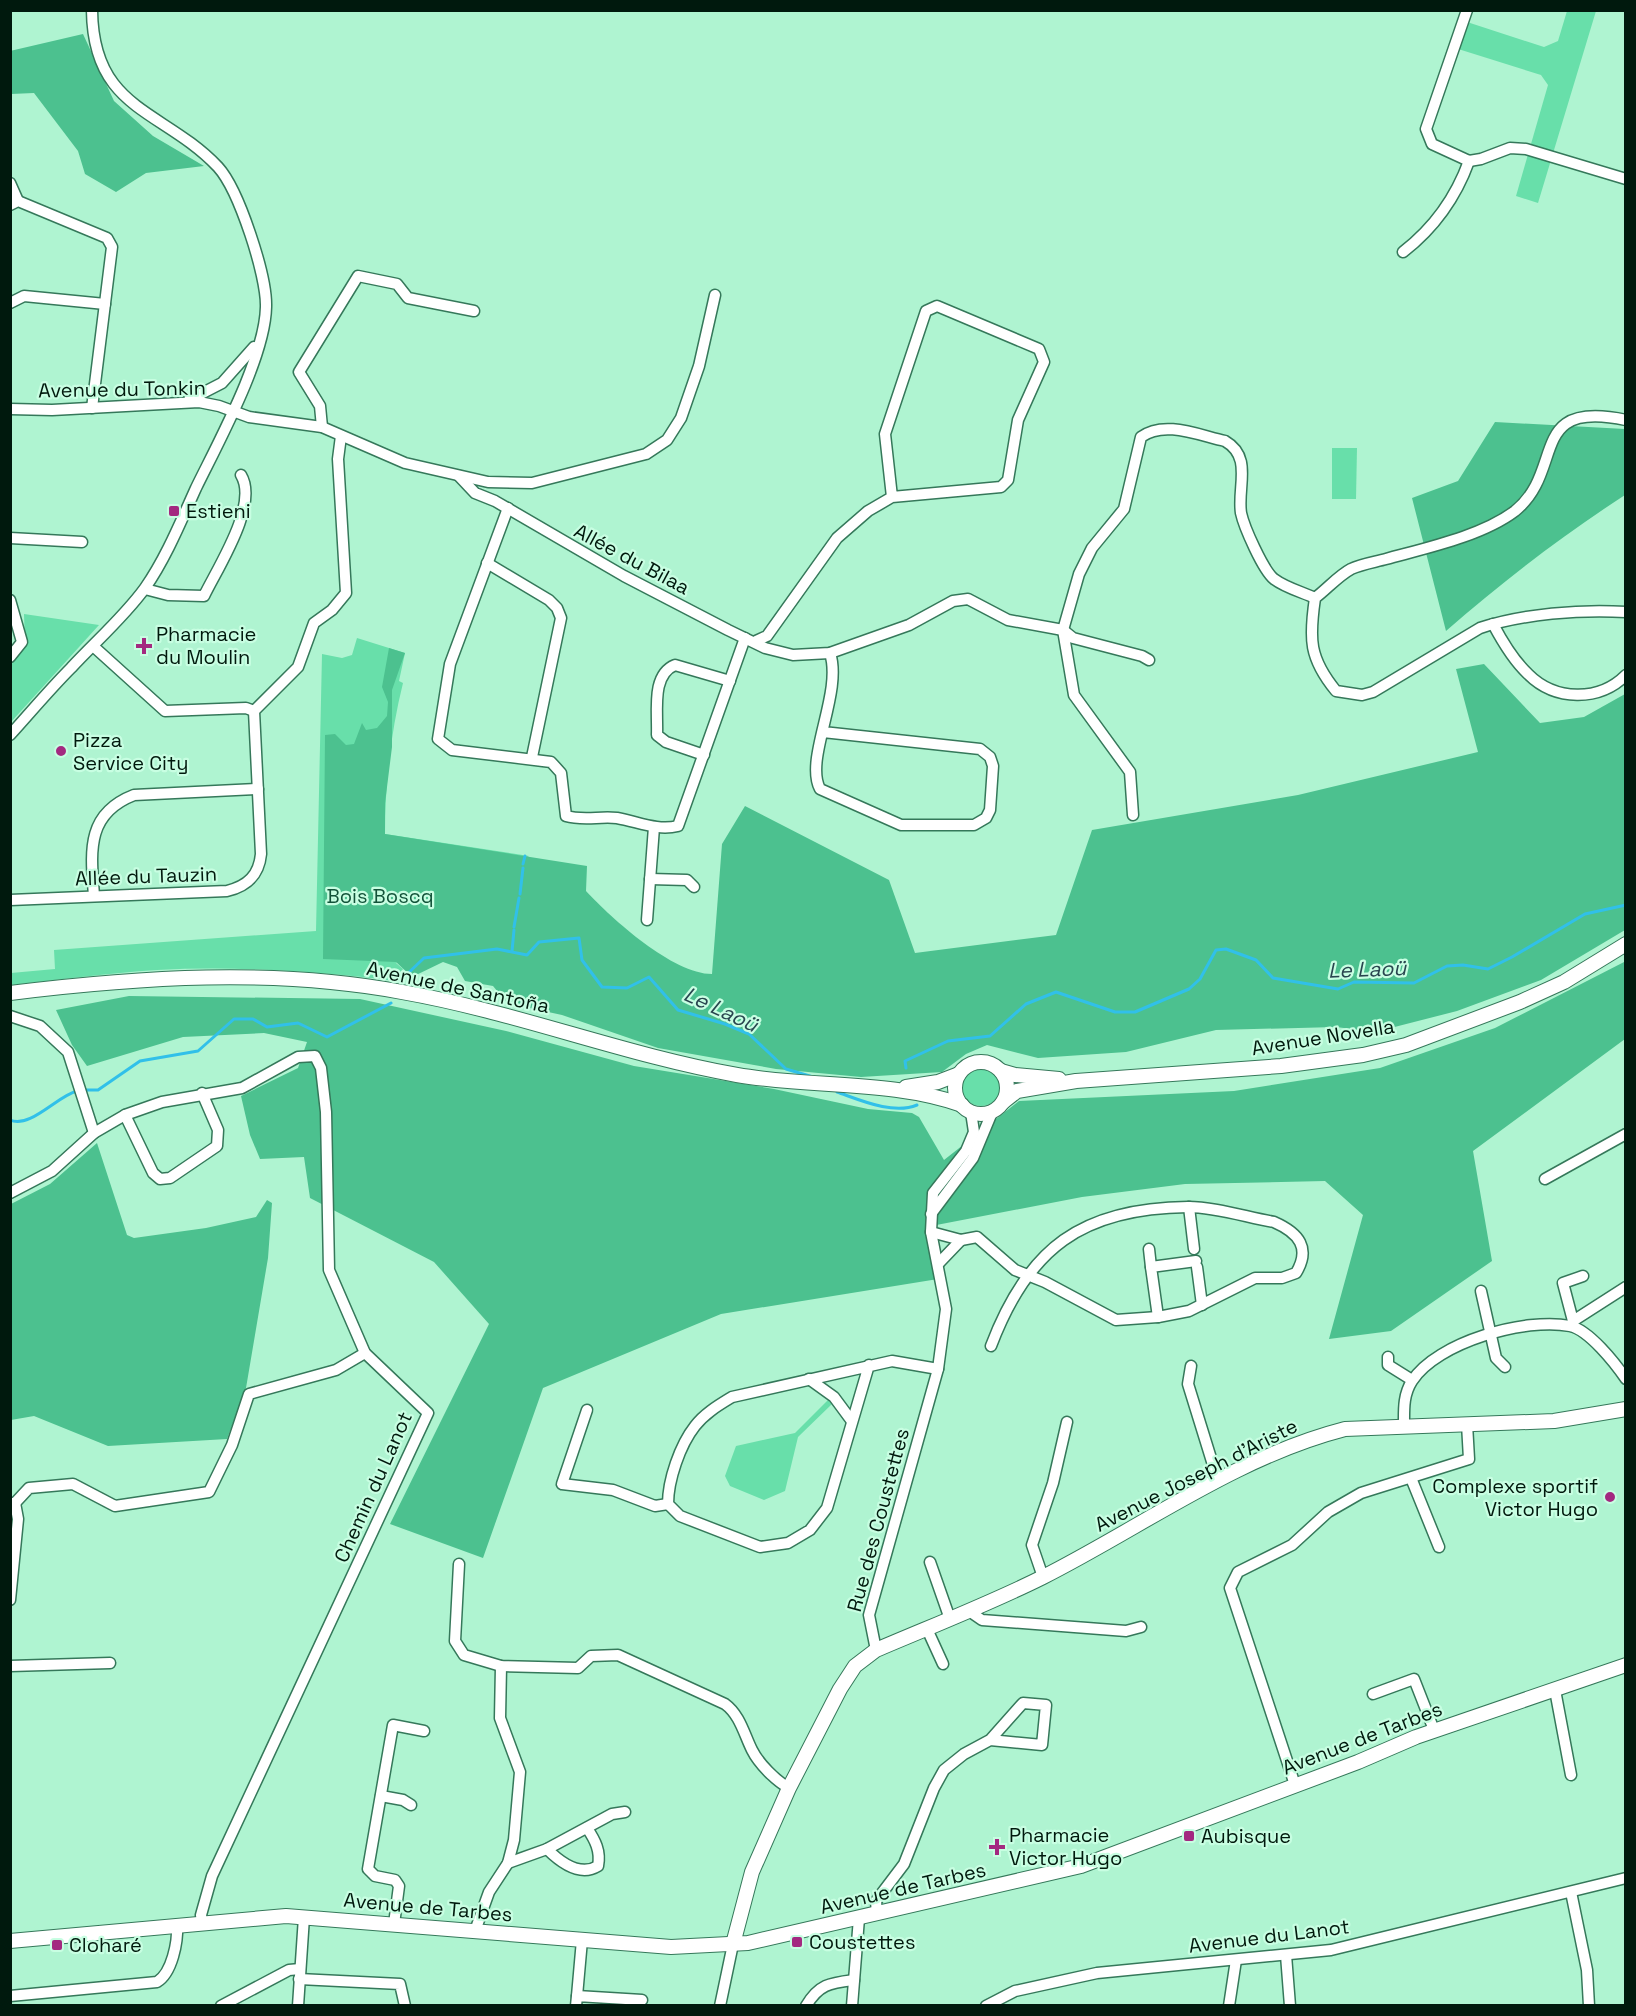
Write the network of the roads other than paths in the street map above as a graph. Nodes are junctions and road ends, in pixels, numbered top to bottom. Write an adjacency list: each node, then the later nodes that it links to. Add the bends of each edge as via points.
1 (92, 10): 12 (street, via 100,58 110,79 140,111 200,150 220,170 236,201 262,276 266,309)
2 (1467, 10): 3 (street, via 1426,129 1432,144)
3 (1469, 161): 4 (street, via 1510,147); 7 (street, via 1459,189 1421,238)
4 (1626, 179)
5 (10, 183): 6 (street)
6 (14, 203): 10 (street, via 107,238 112,247)
7 (1403, 252)
8 (716, 295): 22 (street, Avenue du Tonkin, via 699,366 681,418 667,440 646,454 532,483)
9 (10, 303): 10 (street, via 24,296)
10 (105, 304): 14 (street)
11 (474, 311): 18 (street, via 408,298 397,284 358,276 299,372 320,406)
12 (260, 339): 13 (street, via 222,383); 16 (street)
13 (185, 402): 14 (street, Avenue du Tonkin); 16 (street, Avenue du Tonkin)
14 (92, 408): 15 (street, Avenue du Tonkin)
15 (10, 409)
16 (233, 411): 18 (street, Avenue du Tonkin, via 249,417); 29 (street)
17 (1626, 420): 30 (street, via 1602,415 1571,420 1553,435 1540,476 1516,510 1445,542 1351,569)
18 (322, 427): 19 (street, Avenue du Tonkin)
19 (341, 436): 21 (street, Avenue du Tonkin, via 405,463); 42 (street, via 338,459 346,593 314,623 298,667)
20 (240, 475): 29 (street, via 246,483 245,511 204,596 168,595)
21 (459, 476): 22 (street, Avenue du Tonkin); 24 (street, Allée du Bilaa, via 475,493)
22 (488, 482): 24 (street, via 487,490)
23 (892, 496): 23 (street, via 1001,487 1008,480 1018,420 1044,362 1039,350 937,306 926,311 885,434); 35 (street, via 851,523 767,636)
24 (495, 501): 25 (street, Allée du Bilaa)
25 (507, 508): 28 (street); 35 (street, Allée du Bilaa, via 624,576)
26 (10, 538): 27 (street)
27 (82, 542)
28 (487, 563): 46 (street, via 549,600 561,618); 46 (street, via 450,664 438,739 452,750)
29 (145, 589): 36 (street)
30 (1316, 598): 33 (street, via 1311,648 1336,691 1362,695); 34 (street, via 1272,578 1265,568 1241,514 1243,470 1233,446 1158,428 1141,437 1124,509 1092,548 1079,574)
31 (10, 600): 38 (street, via 22,642)
32 (1626, 612): 33 (street, via 1569,613)
33 (1493, 624): 40 (street, via 1515,660 1545,686 1574,695 1590,694 1604,691)
34 (1063, 630): 37 (street, Allée du Bilaa, via 1008,620 968,599 953,601 909,625); 39 (street, Allée du Bilaa, via 1073,638); 48 (street, via 1074,695 1130,772)
35 (750, 640): 37 (street, Allée du Bilaa, via 793,655); 41 (street)
36 (93, 646): 42 (street, via 165,711); 44 (street)
37 (830, 653): 43 (street, via 835,674)
38 (10, 657)
39 (1149, 660)
40 (1626, 675)
41 (730, 681): 45 (street); 45 (street, via 675,665 665,669 660,678 657,735)
42 (254, 711): 47 (street)
43 (823, 732): 43 (street, via 815,780 827,794 901,825 974,825 986,818 990,810 993,766 990,757 980,749)
44 (10, 735)
45 (704, 755): 49 (street, via 678,826)
46 (532, 757): 49 (street, via 550,762 561,773 566,816 581,820 616,818)
47 (258, 789): 52 (street, via 134,795 122,800 94,831); 52 (street, Allée du Tauzin, via 261,854 255,875 238,889)
48 (1133, 815)
49 (654, 827): 50 (street)
50 (650, 879): 51 (street, via 687,880); 54 (street)
51 (694, 887)
52 (94, 896): 53 (street, Allée du Tauzin)
53 (10, 900)
54 (647, 920)
55 (1626, 944): 60 (street, Avenue Novella, via 1564,982 1406,1045 1281,1066)
56 (10, 993): 61 (street, Avenue de Santoña, via 208,977 342,984 483,1009 736,1075 800,1084)
57 (10, 1016): 66 (street, via 40,1026 68,1052)
58 (1001, 1071): 59 (street, via 987,1062 979,1062); 60 (street, Avenue Novella); 63 (street, via 1007,1086)
59 (959, 1074): 61 (street, Avenue de Santoña, via 938,1082); 64 (street, via 955,1090)
60 (1076, 1081): 63 (street, Avenue Novella, via 1017,1091)
61 (891, 1089): 64 (street, Avenue de Santoña, via 938,1096)
62 (202, 1093): 65 (street, Chemin du Lanot); 65 (street, via 218,1130 217,1146 170,1178 160,1179 153,1173); 87 (street, Chemin du Lanot, via 242,1088 298,1057 315,1056 321,1068 326,1112 329,1270)
63 (998, 1106): 64 (street, via 986,1113); 71 (street, via 973,1158)
64 (967, 1108): 71 (street, Rue des Coustettes, via 974,1132 966,1151 933,1192)
65 (125, 1115): 66 (street, Chemin du Lanot)
66 (94, 1133): 69 (street, Chemin du Lanot, via 52,1171)
67 (1626, 1134): 68 (street)
68 (1545, 1179)
69 (10, 1193)
70 (1189, 1207): 75 (street); 78 (street, via 1107,1216 1077,1229 1053,1247); 82 (street, via 1274,1222 1287,1228 1302,1244 1304,1260 1296,1274 1255,1278)
71 (931, 1214): 72 (street, Rue des Coustettes)
72 (931, 1232): 73 (street); 76 (street, Rue des Coustettes)
73 (961, 1240): 76 (street); 78 (street, via 978,1237 1015,1270)
74 (1149, 1249): 77 (street)
75 (1194, 1250)
76 (938, 1264): 92 (street, Rue des Coustettes, via 946,1309)
77 (1151, 1267): 82 (street, via 1196,1264); 83 (street)
78 (1029, 1275): 83 (street, via 1116,1320); 86 (street, via 1005,1308)
79 (1583, 1276): 84 (street, via 1563,1283)
80 (1626, 1287): 84 (street)
81 (1481, 1291): 85 (street)
82 (1202, 1305): 83 (street)
83 (1158, 1317)
84 (1573, 1324): 85 (street, via 1521,1327); 93 (street)
85 (1491, 1334): 91 (street, via 1496,1358); 95 (street, via 1442,1354)
86 (991, 1346)
87 (365, 1353): 104 (street, via 336,1370 249,1394 232,1445 209,1492 115,1506 73,1484 29,1488); 140 (street, Chemin du Lanot, via 428,1413 212,1876 201,1915)
88 (1388, 1356): 95 (street, via 1388,1365)
89 (869, 1365): 92 (street, via 892,1361); 94 (street); 98 (street)
90 (1191, 1366): 103 (street, via 1188,1384)
91 (1505, 1367)
92 (938, 1369): 115 (street, Rue des Coustettes, via 869,1615)
93 (1624, 1373)
94 (809, 1379): 98 (street, via 834,1397); 105 (street, via 732,1397 714,1408 695,1426 684,1446 668,1491)
95 (1412, 1380): 101 (street, via 1404,1397)
96 (1626, 1409): 100 (street, Avenue Joseph d'Ariste, via 1554,1421)
97 (587, 1410): 105 (street, via 562,1484 613,1490 655,1506)
98 (851, 1420): 105 (street, via 827,1508 810,1530 788,1543 760,1546 680,1516)
99 (1067, 1422): 109 (street, via 1053,1483 1032,1545)
100 (1467, 1424): 101 (street, Avenue Joseph d'Ariste); 102 (street, via 1469,1459)
101 (1404, 1425): 103 (street, Avenue Joseph d'Ariste, via 1345,1429 1315,1437)
102 (1411, 1478): 106 (street); 127 (street, via 1361,1493 1328,1512 1292,1545 1238,1572 1230,1588)
103 (1218, 1481): 109 (street, Avenue Joseph d'Ariste)
104 (13, 1503): 110 (street, via 18,1519)
105 (668, 1504)
106 (1439, 1547)
107 (930, 1562): 112 (street)
108 (459, 1564): 120 (street, via 458,1649 464,1655)
109 (1043, 1577): 111 (street, Avenue Joseph d'Ariste)
110 (10, 1600)
111 (969, 1611): 112 (street, Avenue Joseph d'Ariste); 113 (street, via 982,1620 1126,1631)
112 (950, 1619): 114 (street, Avenue Joseph d'Ariste)
113 (1141, 1627)
114 (927, 1629): 115 (street, Avenue Joseph d'Ariste); 117 (street)
115 (876, 1650): 128 (street, via 855,1666 840,1689)
116 (110, 1663): 119 (street)
117 (943, 1664)
118 (1626, 1665): 121 (street, Avenue de Tarbes)
119 (10, 1666)
120 (501, 1666): 128 (street, via 578,1668 591,1656 618,1655 726,1704 734,1711 753,1753); 134 (street, via 500,1718 520,1772)
121 (1555, 1690): 123 (street, Avenue de Tarbes); 126 (street)
122 (1373, 1694): 123 (street, via 1414,1679)
123 (1434, 1730): 127 (street, Avenue de Tarbes)
124 (424, 1731): 129 (street, via 393,1725)
125 (990, 1740): 125 (street, via 1042,1745 1046,1706 1023,1703); 137 (street, via 944,1770 904,1864 876,1901)
126 (1571, 1775)
127 (1295, 1785): 137 (street, Avenue de Tarbes, via 1081,1866)
128 (789, 1788): 145 (street, via 752,1872)
129 (381, 1796): 130 (street); 141 (street, via 368,1869 375,1876 395,1880 399,1886)
130 (411, 1805)
131 (625, 1812): 132 (street, via 612,1814)
132 (587, 1828): 133 (street); 133 (street, via 597,1843 600,1859 591,1870 576,1869)
133 (547, 1849): 134 (street)
134 (508, 1863): 142 (street, via 489,1892)
135 (1626, 1878): 136 (street, Avenue du Lanot)
136 (1571, 1892): 146 (street, Avenue du Lanot, via 1331,1950); 163 (street, via 1587,1970)
137 (877, 1914): 139 (street, Avenue de Tarbes)
138 (304, 1917): 140 (street, Avenue de Tarbes); 141 (street, Avenue de Tarbes); 148 (street)
139 (860, 1918): 145 (street, Avenue de Tarbes); 149 (street)
140 (190, 1924): 144 (street, Avenue de Tarbes); 150 (street, via 176,1945 163,1979 157,1982)
141 (394, 1924): 142 (street, Avenue de Tarbes)
142 (475, 1931): 143 (street, Avenue de Tarbes)
143 (582, 1940): 145 (street, Avenue de Tarbes, via 693,1948); 152 (street)
144 (10, 1941)
145 (733, 1944): 158 (street)
146 (1286, 1955): 147 (street, Avenue du Lanot); 162 (street)
147 (1236, 1960): 154 (street, Avenue du Lanot, via 1097,1973 1015,1991); 161 (street)
148 (300, 1974): 155 (street, via 289,1970); 156 (street); 157 (street, via 400,1984)
149 (854, 1980): 159 (street, via 815,1990); 160 (street)
150 (10, 1996)
151 (642, 2000): 153 (street)
152 (577, 2001): 153 (street)
153 (607, 2002)
154 (991, 2004)
155 (221, 2006)
156 (298, 2006)
157 (405, 2006)
158 (720, 2006)
159 (806, 2006)
160 (852, 2006)
161 (1229, 2006)
162 (1290, 2006)
163 (1589, 2006)

